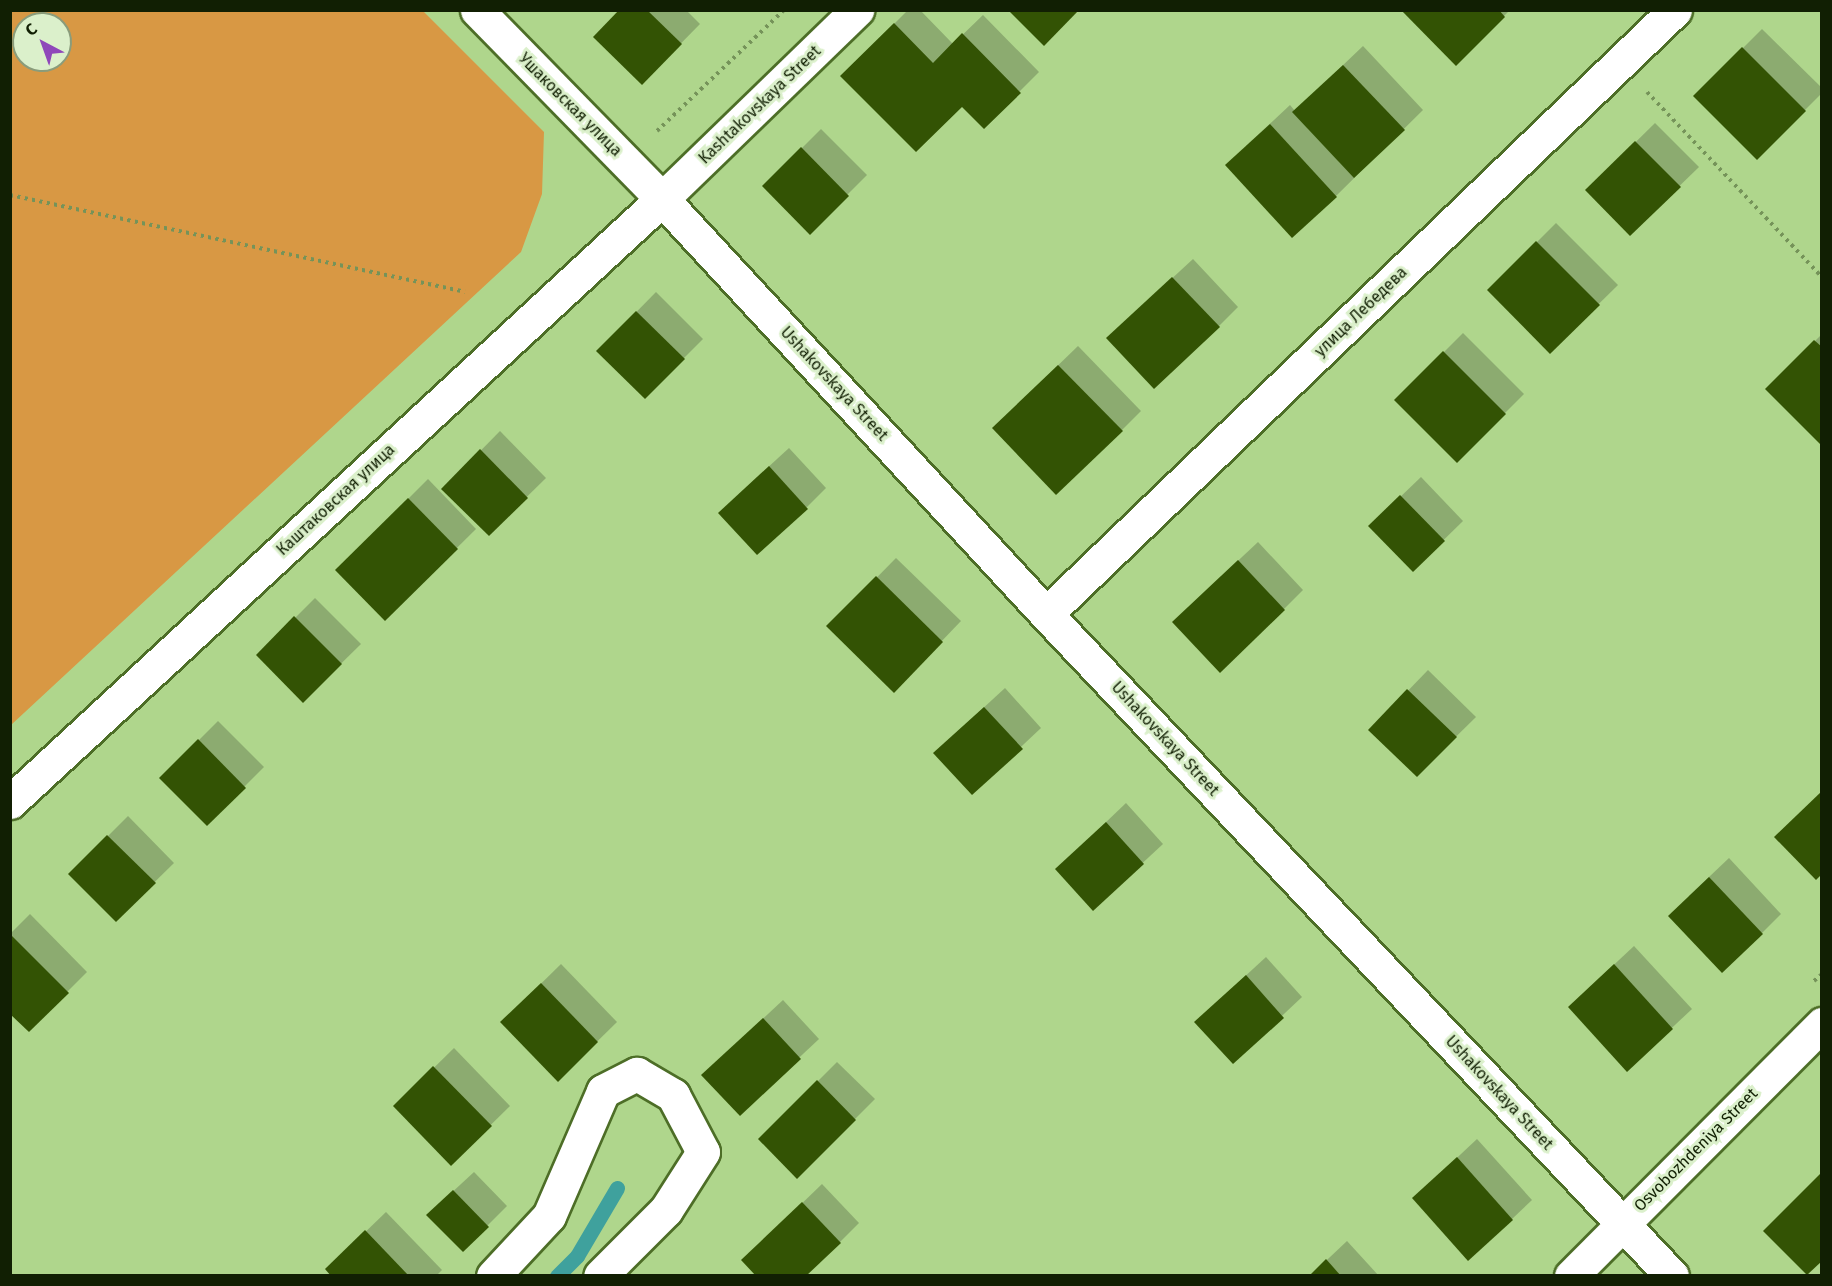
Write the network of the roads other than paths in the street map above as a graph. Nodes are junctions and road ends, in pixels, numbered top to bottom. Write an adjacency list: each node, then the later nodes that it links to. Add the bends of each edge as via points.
1 (477, 10): 4 (street, Ушаковская улица)
2 (857, 10): 4 (street, Kashtakovskaya Street)
3 (1675, 10): 5 (street, улица Лебедева)
4 (662, 199): 5 (street, Ushakovskaya Street); 6 (street, Каштаковская улица)
5 (1046, 614): 8 (street, Ushakovskaya Street)
6 (10, 802)
7 (1821, 1024): 8 (street, Osvobozhdeniya Street)
8 (1622, 1224): 11 (street, Osvobozhdeniya Street); 12 (street, Ushakovskaya Street)
9 (493, 1275): 10 (street, via 549,1216 603,1091 637,1074 673,1095 703,1152 666,1210)
10 (600, 1275)
11 (1571, 1275)
12 (1672, 1275)

